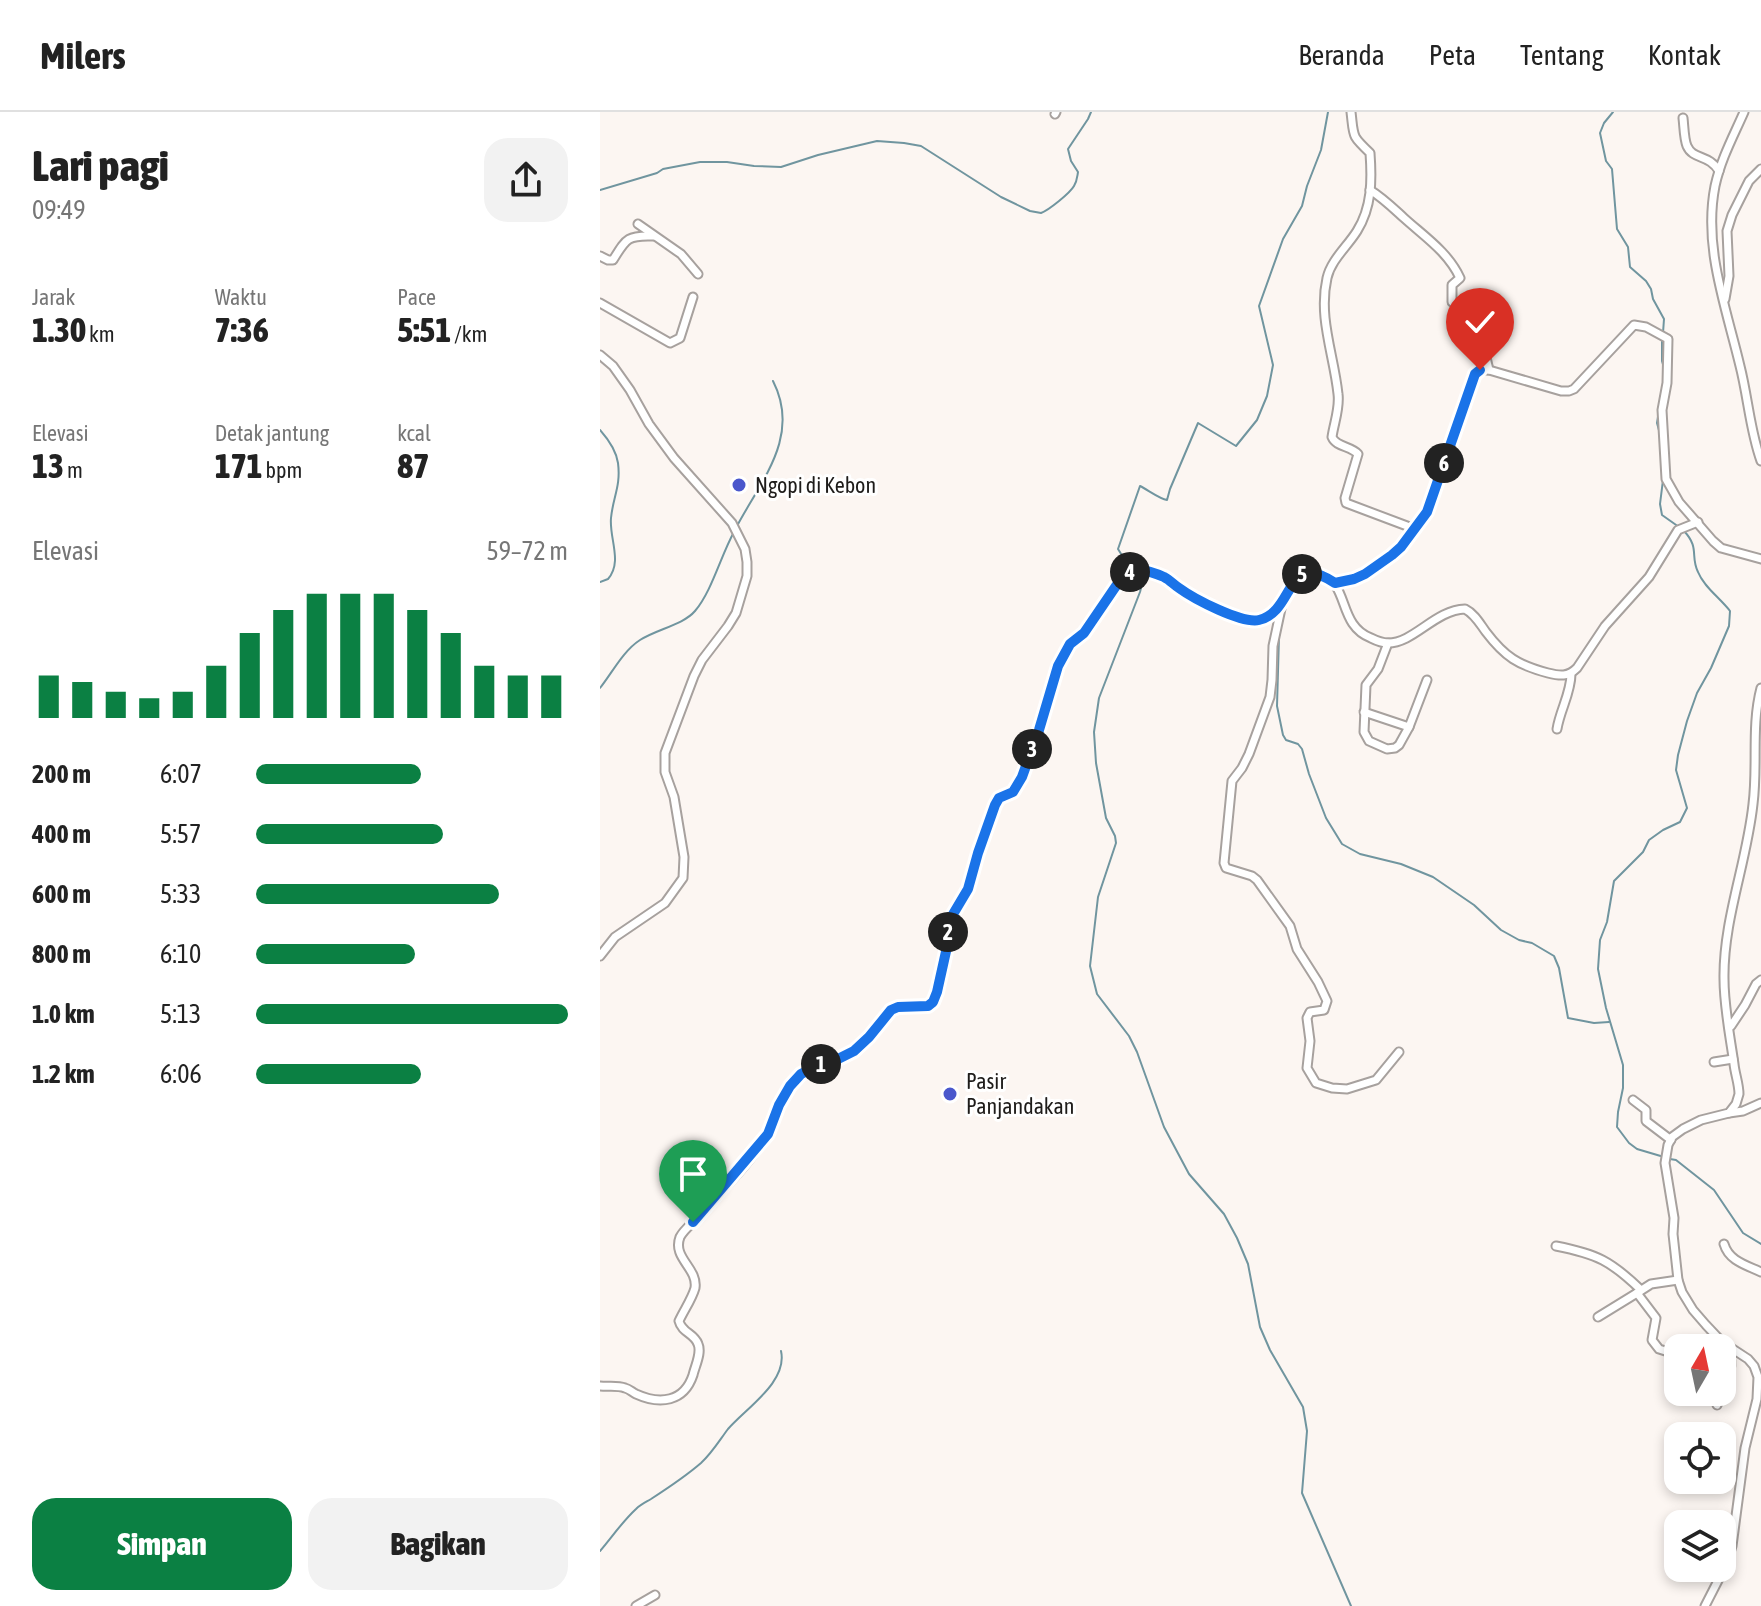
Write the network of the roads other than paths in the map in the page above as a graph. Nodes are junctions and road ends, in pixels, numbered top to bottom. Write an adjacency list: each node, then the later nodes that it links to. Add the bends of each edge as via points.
1 (1351, 112): 6 (street, via 1357,143 1370,153)
2 (1744, 112): 5 (street)
3 (1683, 118): 5 (street, via 1687,147)
4 (1761, 169): 13 (street, via 1749,181 1727,231)
5 (1719, 171): 13 (street, via 1712,239)
6 (1370, 190): 15 (street, via 1453,265 1460,278 1452,285 1452,302 1470,313); 18 (street, via 1358,230 1330,269 1324,296 1339,395 1332,437 1358,454 1346,503)
7 (638, 224): 8 (street)
8 (657, 236): 9 (street, via 628,238 613,260); 10 (street)
9 (600, 256)
10 (698, 274)
11 (693, 297): 12 (street, via 680,338 670,343)
12 (600, 303)
13 (1725, 305): 16 (street)
14 (600, 355): 29 (street, via 613,366 674,458 732,523 747,562 736,613 702,660 665,753 683,878 665,903 615,937)
15 (1489, 370): 17 (street, via 1569,391 1634,325 1666,338 1666,479); 18 (street, via 1475,374 1427,512)
16 (1761, 461)
17 (1698, 522): 19 (street, via 1721,548); 23 (street, via 1682,528)
18 (1415, 529): 20 (street, via 1365,574)
19 (1761, 559)
20 (1335, 583): 21 (street, via 1322,574 1297,576); 22 (street, via 1359,632)
21 (1282, 602): 32 (street, via 1270,697 1249,754 1232,781 1224,863 1257,880 1290,926 1327,1001 1324,1010 1310,1012 1307,1018 1307,1068 1316,1083 1347,1089 1376,1080); 48 (street, via 1256,620 1213,606 1144,570 1134,568 1116,586 1090,626 1070,644 1022,777 995,805 968,889 949,921 933,1002 891,1010 854,1051 796,1078 768,1134 681,1235 681,1257 692,1271 695,1287 679,1325 696,1339 699,1350 685,1391 663,1399)
22 (1388, 643): 23 (street, via 1446,613 1465,609 1513,661); 26 (street, via 1367,682)
23 (1571, 674): 28 (street)
24 (1427, 680): 27 (street)
25 (1761, 688): 31 (street, via 1754,724 1754,801 1725,956)
26 (1364, 712): 27 (street); 27 (street, via 1366,736 1387,749 1399,745)
27 (1409, 727)
28 (1557, 729)
29 (600, 956)
30 (1761, 980): 31 (street)
31 (1730, 1028): 33 (street)
32 (1399, 1052)
33 (1733, 1059): 34 (street); 37 (street, via 1740,1090)
34 (1714, 1062)
35 (1633, 1100): 38 (street, via 1646,1110 1646,1121)
36 (1761, 1103): 37 (street)
37 (1729, 1113): 38 (street, via 1701,1120)
38 (1671, 1140): 42 (street, via 1665,1163)
39 (1724, 1244): 41 (street, via 1731,1258)
40 (1556, 1246): 43 (street, via 1592,1254 1617,1268)
41 (1761, 1272)
42 (1678, 1280): 43 (street); 45 (street, via 1693,1310)
43 (1639, 1291): 44 (street); 46 (street, via 1656,1318 1652,1340)
44 (1598, 1317)
45 (1715, 1334)
46 (1664, 1351)
47 (1736, 1351): 50 (street, via 1754,1366 1758,1377)
48 (600, 1386)
49 (1761, 1417): 50 (street)
50 (1750, 1427): 53 (street, via 1732,1546)
51 (655, 1595): 52 (street)
52 (636, 1606)
53 (1705, 1606)

